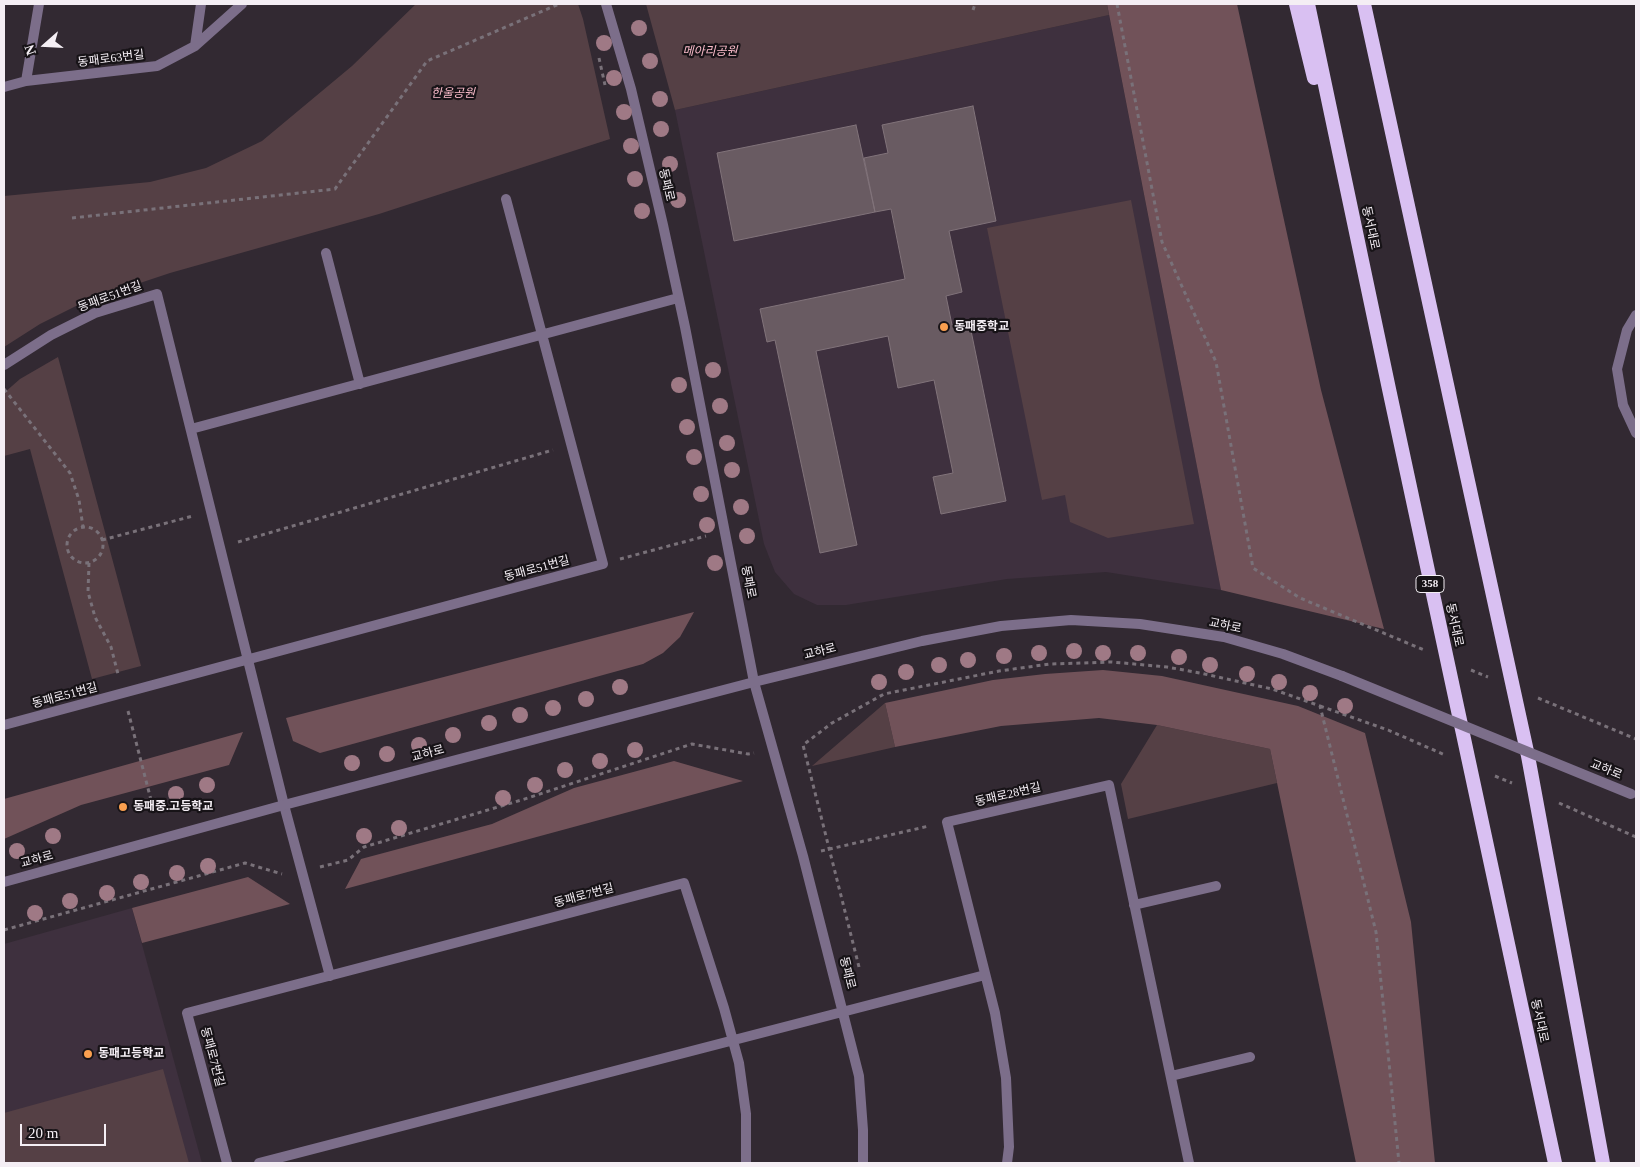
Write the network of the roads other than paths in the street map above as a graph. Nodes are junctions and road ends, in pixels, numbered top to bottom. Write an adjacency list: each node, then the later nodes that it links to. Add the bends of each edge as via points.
1 (39, 4): 9 (street)
2 (201, 4): 8 (street)
3 (242, 4): 8 (street, 동패로63번길)
4 (606, 4): 13 (street, 동패로, via 631,89)
5 (1296, 4): 19 (highway)
6 (1308, 4): 19 (highway, 동서대로 / 358)
7 (1364, 4): 32 (highway, via 1528,756)
8 (195, 46): 9 (street, 동패로63번길, via 157,66)
9 (26, 81): 10 (street, 동패로63번길)
10 (4, 87)
11 (506, 199): 16 (street)
12 (326, 253): 18 (street)
13 (678, 298): 16 (street); 23 (street, 동패로)
14 (1636, 315): 15 (street)
15 (1632, 332): 21 (street, via 1617,369 1624,404)
16 (543, 334): 18 (street); 22 (street, 동패로51번길, via 603,564)
17 (4, 365): 20 (street, 동패로51번길, via 51,335 95,314 157,294)
18 (360, 384): 20 (street)
19 (1389, 389): 43 (highway, 동서대로 / 358)
20 (191, 429): 22 (street, 동패로51번길)
21 (1636, 433)
22 (249, 660): 24 (street, 동패로51번길); 26 (street, 동패로51번길)
23 (754, 682): 25 (street, 교하로, bridge, via 922,641 1001,626 1071,620 1140,624 1224,637 1283,654); 26 (street, 교하로); 33 (street, 동패로)
24 (4, 726)
25 (1634, 795)
26 (284, 805): 27 (street, 교하로); 31 (street)
27 (4, 882)
28 (1216, 886): 29 (street)
29 (1134, 905): 30 (street, 동패로28번길, via 1109,785 947,822); 36 (street, 동패로28번길)
30 (986, 975): 33 (street); 41 (street, via 1006,1078)
31 (330, 976): 34 (street, 동패로7번길, via 684,883); 37 (street, 동패로7번길, via 187,1013)
32 (1574, 1002): 44 (highway); 45 (highway)
33 (843, 1012): 34 (street); 40 (street, 동패로, via 859,1076)
34 (733, 1040): 38 (street); 39 (street, 동패로7번길, via 746,1114)
35 (1250, 1057): 36 (street)
36 (1171, 1076): 42 (street, 동패로28번길)
37 (227, 1163)
38 (259, 1163)
39 (746, 1163)
40 (863, 1163)
41 (1007, 1163)
42 (1189, 1163)
43 (1555, 1163)
44 (1603, 1163)
45 (1611, 1163)

